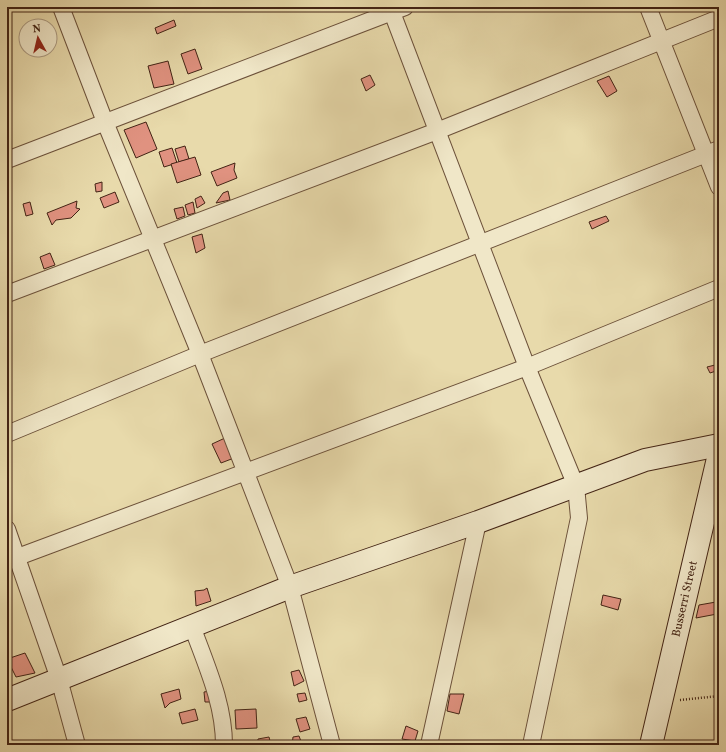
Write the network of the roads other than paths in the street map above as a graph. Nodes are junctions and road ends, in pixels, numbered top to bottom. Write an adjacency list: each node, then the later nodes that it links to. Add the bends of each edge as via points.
1 (60, 7): 6 (street)
2 (648, 7): 5 (street)
3 (396, 9): 6 (street); 7 (street)
4 (719, 18): 5 (street)
5 (662, 40): 7 (street); 8 (street)
6 (104, 122): 9 (street); 11 (street)
7 (437, 131): 11 (street); 12 (street)
8 (713, 151): 10 (street); 12 (street)
9 (7, 160)
10 (719, 187)
11 (154, 238): 14 (street); 15 (street)
12 (481, 243): 15 (street); 16 (street)
13 (719, 288): 16 (street)
14 (7, 294)
15 (200, 354): 17 (street); 20 (street)
16 (526, 366): 20 (street); 22 (street)
17 (7, 434)
18 (719, 445): 22 (street, via 645,460)
19 (719, 454): 21 (street, Busserri Street)
20 (245, 472): 26 (street); 27 (street)
21 (714, 475): 23 (street); 36 (street, Busserri Street)
22 (576, 486): 24 (street); 35 (street, via 579,518)
23 (719, 498)
24 (478, 522): 27 (street); 34 (street)
25 (7, 529): 26 (street)
26 (12, 559): 29 (street)
27 (290, 587): 28 (street); 33 (street)
28 (192, 626): 29 (street); 32 (street, via 220,705)
29 (59, 679): 30 (street); 31 (street)
30 (7, 700)
31 (77, 745)
32 (224, 745)
33 (332, 745)
34 (429, 745)
35 (531, 745)
36 (651, 745)

